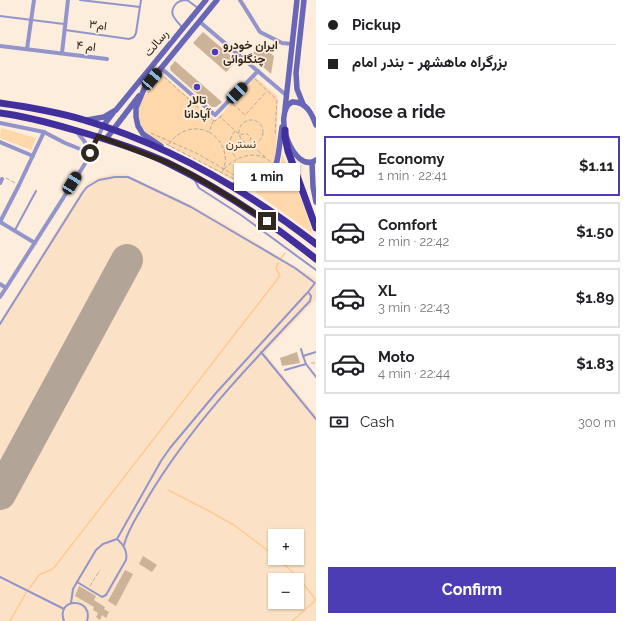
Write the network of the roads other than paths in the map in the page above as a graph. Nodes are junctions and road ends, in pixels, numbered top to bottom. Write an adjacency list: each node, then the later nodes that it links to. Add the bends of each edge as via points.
1 (34, 0): 13 (street)
2 (68, 0): 15 (street)
3 (80, 0): 10 (lane)
4 (141, 0): 10 (lane)
5 (206, 0): 11 (main road, رسالت)
6 (217, 0): 14 (main road, رسالت)
7 (240, 0): 18 (street, via 260,32 282,43)
8 (297, 0): 18 (main road)
9 (304, 0): 19 (main road)
10 (140, 7): 17 (lane, ام۳, via 136,33 129,39)
11 (199, 9): 16 (main road, رسالت); 16 (lane, via 186,0 178,2 172,9 173,17)
12 (0, 16): 13 (lane)
13 (31, 20): 15 (lane); 21 (street)
14 (200, 22): 24 (main road, رسالت); 25 (street)
15 (65, 24): 17 (street)
16 (183, 29): 30 (main road, رسالت)
17 (65, 30): 22 (street)
18 (292, 44): 19 (main road); 27 (main road)
19 (298, 45): 29 (main road, via 296,82)
20 (0, 46): 21 (street, ام ۴)
21 (27, 49): 22 (street, ام ۴)
22 (62, 53): 23 (street, ام ۴)
23 (107, 59)
24 (161, 68): 25 (street, via 215,115); 26 (main road, رسالت)
25 (258, 71): 27 (street)
26 (144, 89): 39 (main road, رسالت); 45 (main road, رسالت, via 136,108 138,126 143,134)
27 (286, 95): 31 (main road)
28 (0, 103): 34 (highway)
29 (303, 104): 31 (main road, via 292,102); 36 (main road)
30 (116, 110): 34 (main road, رسالت, via 104,117); 37 (main road)
31 (285, 110): 33 (main road)
32 (0, 113): 38 (highway)
33 (284, 119): 40 (main road); 51 (main road, via 277,166 270,179 256,188)
34 (82, 120): 37 (highway)
35 (0, 123): 41 (street)
36 (316, 125)
37 (103, 126): 39 (highway); 42 (street)
38 (75, 130): 42 (highway); 46 (street, via 85,142)
39 (113, 130): 43 (main road, رسالت); 45 (highway)
40 (285, 130): 49 (main road, via 297,156 304,162); 56 (highway, via 288,151)
41 (44, 132): 46 (street); 48 (street)
42 (98, 136): 43 (highway); 47 (street)
43 (106, 139): 50 (highway)
44 (0, 142): 48 (street)
45 (168, 149): 51 (highway, via 220,175)
46 (85, 151): 47 (street)
47 (90, 153): 58 (street)
48 (33, 156): 55 (street)
49 (315, 161): 52 (main road)
50 (191, 175): 60 (highway, via 276,227); 61 (lane, via 200,188)
51 (226, 183): 59 (highway, via 266,207)
52 (315, 185): 54 (main road)
53 (36, 191): 57 (lane)
54 (316, 202)
55 (0, 222): 57 (street)
56 (316, 228)
57 (15, 231): 58 (street)
58 (35, 243): 64 (street)
59 (316, 244)
60 (316, 259)
61 (316, 270)
62 (316, 282): 65 (lane); 67 (lane, via 191,207 128,177 115,177 100,180 83,192)
63 (0, 284): 64 (street)
64 (6, 288): 66 (street)
65 (309, 293): 69 (lane, via 310,301); 76 (lane, via 216,393 170,448)
66 (0, 297)
67 (0, 324)
68 (301, 349): 71 (lane)
69 (261, 352): 75 (lane); 77 (lane, via 216,402 179,449 126,535)
70 (316, 352): 71 (lane)
71 (303, 356): 72 (lane)
72 (306, 364): 73 (lane); 74 (lane)
73 (285, 370)
74 (316, 377)
75 (316, 419)
76 (117, 539): 77 (lane); 79 (lane, via 103,544 96,550)
77 (124, 545): 79 (lane, via 126,560 106,595 102,596)
78 (0, 576): 81 (lane)
79 (77, 582): 80 (lane, via 72,589)
80 (72, 603): 81 (lane); 83 (lane, via 82,605 86,609)
81 (64, 609): 82 (lane)
82 (64, 621)
83 (87, 621)

